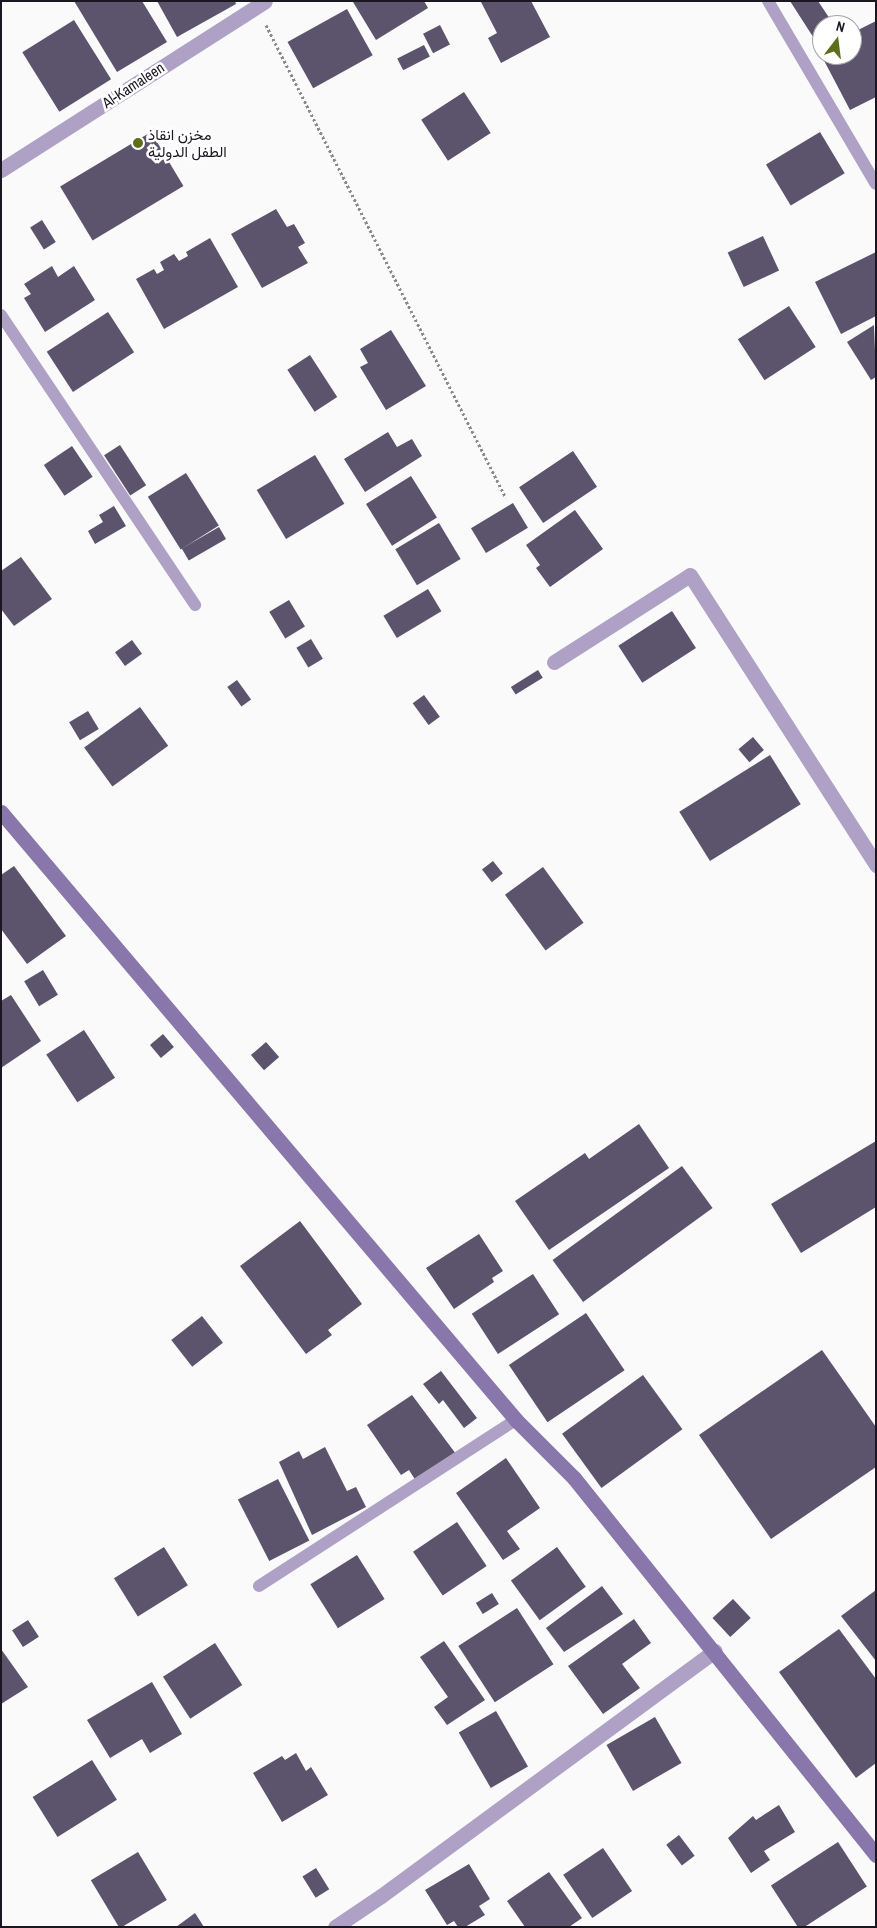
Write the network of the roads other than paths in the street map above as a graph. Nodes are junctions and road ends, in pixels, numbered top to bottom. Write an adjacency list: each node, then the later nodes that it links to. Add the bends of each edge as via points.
1 (768, 1): 4 (lane)
2 (261, 4): 3 (street, Al-Kamaleen)
3 (1, 170)
4 (876, 184)
5 (1, 315): 6 (lane)
6 (195, 605)
7 (554, 662): 9 (street, via 690,575)
8 (1, 812): 10 (street)
9 (876, 865)
10 (516, 1420): 11 (lane); 12 (street, via 574,1478)
11 (259, 1586)
12 (715, 1651): 13 (street); 14 (street)
13 (876, 1855)
14 (335, 1927)

